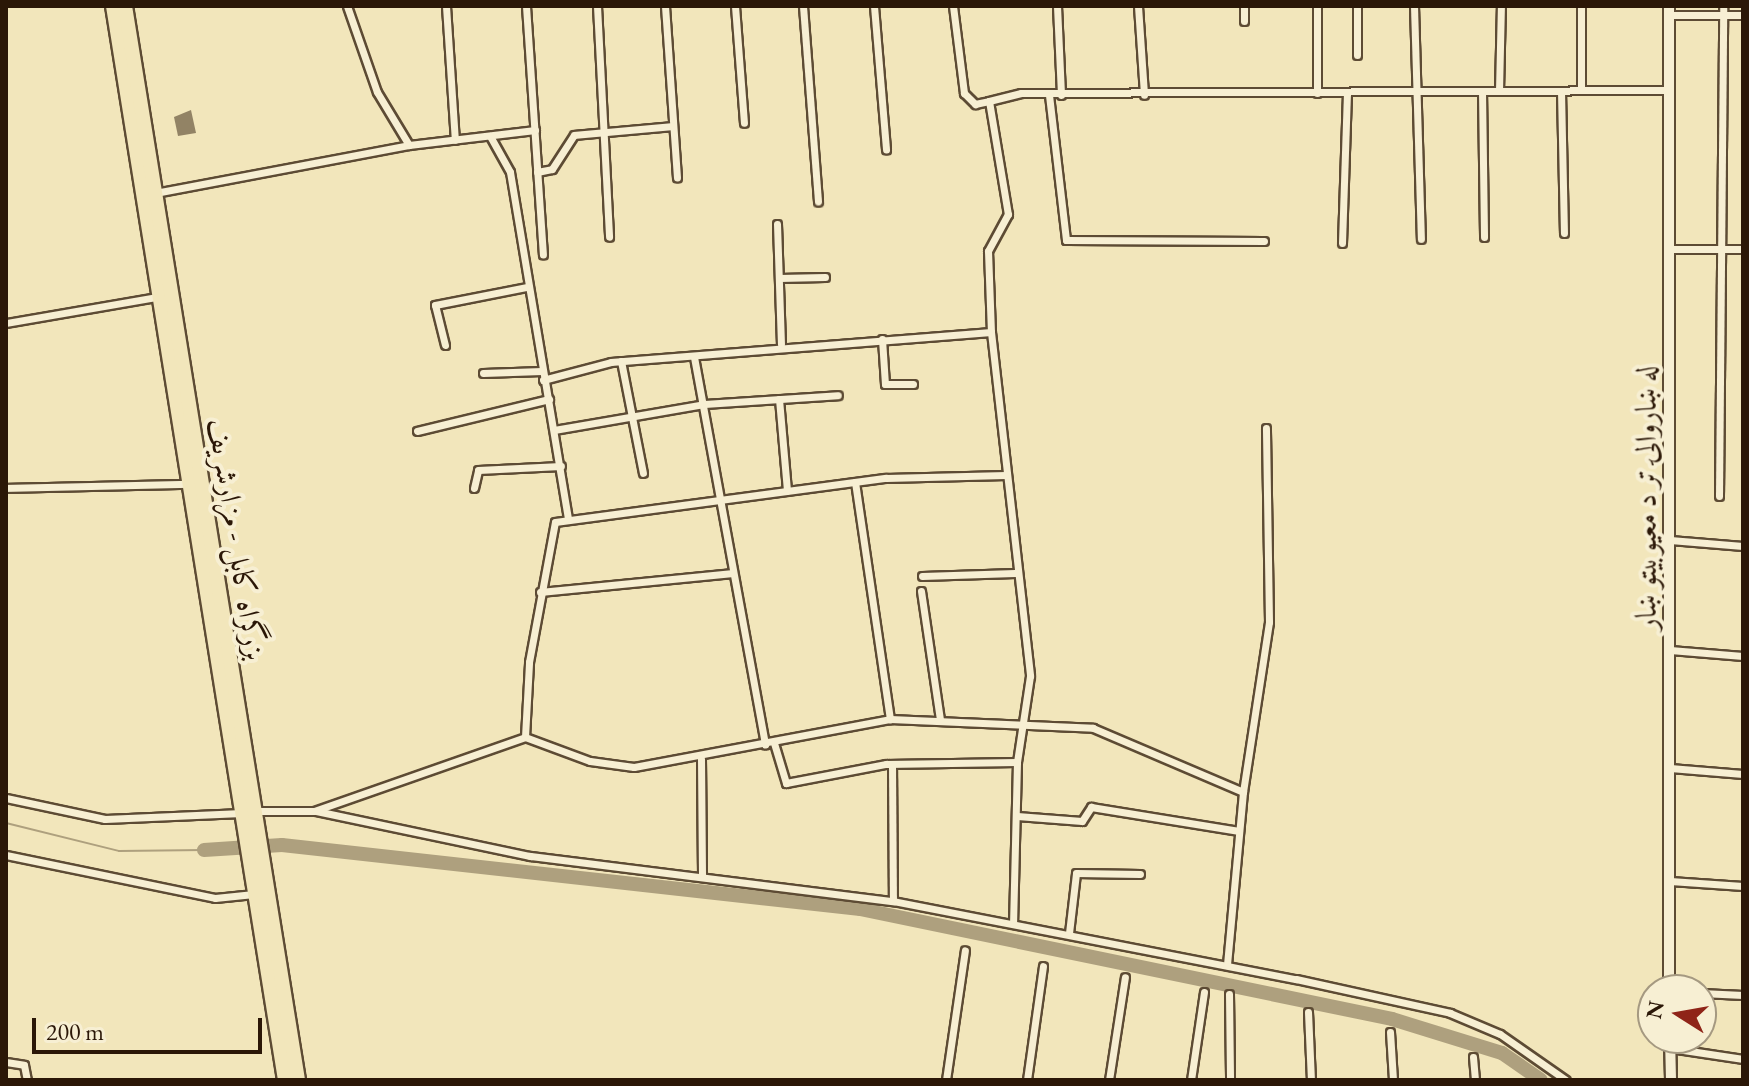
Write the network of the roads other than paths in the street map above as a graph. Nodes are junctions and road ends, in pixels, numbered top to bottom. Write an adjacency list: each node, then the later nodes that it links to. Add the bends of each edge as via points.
1 (113, 6): 47 (highway, بزرگراه کابل - مزارشریف)
2 (125, 6): 47 (highway, بزرگراه کابل - مزارشریف)
3 (347, 6): 43 (street, via 377,92)
4 (446, 6): 42 (street)
5 (526, 6): 39 (street)
6 (597, 6): 40 (street)
7 (665, 6): 38 (street)
8 (735, 6): 37 (street)
9 (803, 6): 48 (street)
10 (874, 6): 44 (street)
11 (953, 6): 36 (street, via 964,93 975,104)
12 (1057, 6): 34 (street)
13 (1138, 6): 35 (street)
14 (1244, 6): 23 (street)
15 (1317, 6): 31 (street)
16 (1357, 6): 24 (street)
17 (1414, 6): 30 (street)
18 (1501, 6): 28 (street)
19 (1581, 6): 25 (street)
20 (1669, 10): 21 (street); 26 (street, له ښاروالۍ تر د معیوبیتو ښار)
21 (1723, 10): 22 (street); 57 (street)
22 (1743, 15)
23 (1244, 21)
24 (1357, 55)
25 (1581, 90): 26 (street); 29 (street)
26 (1670, 90): 56 (street, له ښاروالۍ تر د معیوبیتو ښار)
27 (1482, 91): 28 (street); 30 (street); 52 (street)
28 (1499, 91): 29 (street)
29 (1561, 91): 50 (street)
30 (1415, 92): 32 (street); 53 (street)
31 (1317, 93): 32 (street); 35 (street)
32 (1347, 93): 55 (street)
33 (1049, 95): 34 (street); 36 (street, via 1004,94); 54 (street, via 1066,240)
34 (1061, 95): 35 (street)
35 (1144, 95)
36 (989, 101): 65 (street, via 1008,214 988,251)
37 (744, 123)
38 (673, 126): 40 (street); 46 (street)
39 (535, 130): 41 (street); 45 (street)
40 (606, 131): 45 (street, via 570,137 552,169); 51 (street)
41 (490, 136): 42 (street); 62 (street, via 510,172)
42 (455, 140): 43 (street)
43 (409, 145): 47 (street)
44 (886, 149)
45 (537, 172): 59 (street)
46 (677, 178)
47 (148, 194): 63 (highway, بزرگراه کابل - مزارشریف); 116 (highway, بزرگراه کابل - مزارشریف)
48 (818, 201)
49 (777, 224): 61 (street)
50 (1564, 233)
51 (609, 237)
52 (1484, 237)
53 (1421, 239)
54 (1264, 241)
55 (1342, 243)
56 (1671, 249): 57 (street); 94 (street, له ښاروالۍ تر د معیوبیتو ښار)
57 (1721, 249): 58 (street); 91 (street)
58 (1743, 249)
59 (543, 254)
60 (825, 277): 61 (street)
61 (779, 278): 67 (street)
62 (527, 287): 68 (street, via 435,305); 71 (street)
63 (157, 297): 64 (street); 87 (highway, بزرگراه کابل - مزارشریف)
64 (6, 323)
65 (991, 332): 66 (street); 85 (street)
66 (882, 339): 67 (street); 74 (street, via 885,384)
67 (781, 344): 69 (street)
68 (445, 345)
69 (694, 357): 70 (street); 78 (street)
70 (621, 361): 73 (street); 79 (street)
71 (542, 371): 72 (street); 73 (street)
72 (483, 373)
73 (543, 380): 76 (street)
74 (913, 384)
75 (838, 395): 77 (street)
76 (549, 399): 81 (street); 82 (street)
77 (779, 399): 78 (street); 90 (street)
78 (704, 404): 79 (street); 92 (street)
79 (632, 415): 81 (street); 84 (street)
80 (1266, 428): 113 (street, via 1269,622)
81 (554, 430): 83 (street)
82 (417, 431)
83 (561, 466): 89 (street, via 478,470); 93 (street)
84 (643, 473)
85 (1006, 475): 86 (street); 97 (street)
86 (855, 482): 90 (street); 103 (street)
87 (187, 484): 88 (street); 116 (highway, بزرگراه کابل - مزارشریف)
88 (6, 488)
89 (474, 488)
90 (787, 491): 92 (street)
91 (1719, 496)
92 (720, 501): 93 (street); 96 (street)
93 (568, 519): 100 (street, via 554,524)
94 (1670, 540): 95 (street); 101 (street, له ښاروالۍ تر د معیوبیتو ښار)
95 (1743, 546)
96 (733, 573): 100 (street); 107 (street)
97 (1015, 573): 98 (street); 105 (street, via 1030,676)
98 (922, 576)
99 (921, 591): 104 (street)
100 (540, 592): 106 (street)
101 (1670, 650): 102 (street); 111 (street, له ښاروالۍ تر د معیوبیتو ښار)
102 (1743, 656)
103 (890, 719): 104 (street); 107 (street)
104 (940, 720): 105 (street)
105 (1023, 724): 109 (street); 113 (street, via 1093,728)
106 (525, 737): 108 (street, via 590,761 634,767); 115 (street)
107 (770, 744): 108 (street); 110 (street, via 786,783)
108 (701, 759): 122 (street)
109 (1017, 762): 110 (street); 117 (street)
110 (892, 764): 126 (street)
111 (1670, 768): 112 (street); 123 (street, له ښاروالۍ تر د معیوبیتو ښار)
112 (1743, 774)
113 (1243, 792): 118 (street)
114 (6, 798): 116 (street, via 105,819)
115 (314, 811): 116 (street); 122 (street, via 530,856)
116 (247, 816): 120 (highway, بزرگراه کابل - مزارشریف)
117 (1017, 816): 118 (street, via 1082,821 1091,807); 127 (street)
118 (1239, 831): 130 (street)
119 (6, 855): 125 (street, via 215,898)
120 (257, 874): 125 (highway, بزرگراه کابل - مزارشریف); 147 (highway, بزرگراه کابل - مزارشریف)
121 (1140, 874): 128 (street, via 1076,873)
122 (702, 876): 126 (street)
123 (1670, 881): 124 (street); 132 (street, له ښاروالۍ تر د معیوبیتو ښار)
124 (1743, 886)
125 (254, 894): 146 (highway, بزرگراه کابل - مزارشریف)
126 (893, 901): 127 (street)
127 (1013, 923): 128 (street)
128 (1069, 933): 130 (street)
129 (965, 950): 148 (street)
130 (1227, 965): 156 (street, via 1450,1013 1500,1034)
131 (1043, 966): 149 (street)
132 (1669, 974)
133 (1125, 977): 150 (street)
134 (1204, 992): 151 (street)
135 (1229, 994): 152 (street)
136 (1717, 994): 137 (street)
137 (1743, 995)
138 (1308, 1012): 153 (street)
139 (1390, 1032): 154 (street)
140 (1717, 1053): 143 (street)
141 (1670, 1054): 157 (street)
142 (1473, 1057): 155 (street)
143 (1743, 1059)
144 (6, 1062): 145 (street, via 24,1065)
145 (27, 1080)
146 (285, 1080)
147 (298, 1080)
148 (946, 1080)
149 (1027, 1080)
150 (1109, 1080)
151 (1191, 1080)
152 (1230, 1080)
153 (1311, 1080)
154 (1393, 1080)
155 (1475, 1080)
156 (1566, 1080)
157 (1671, 1080)

